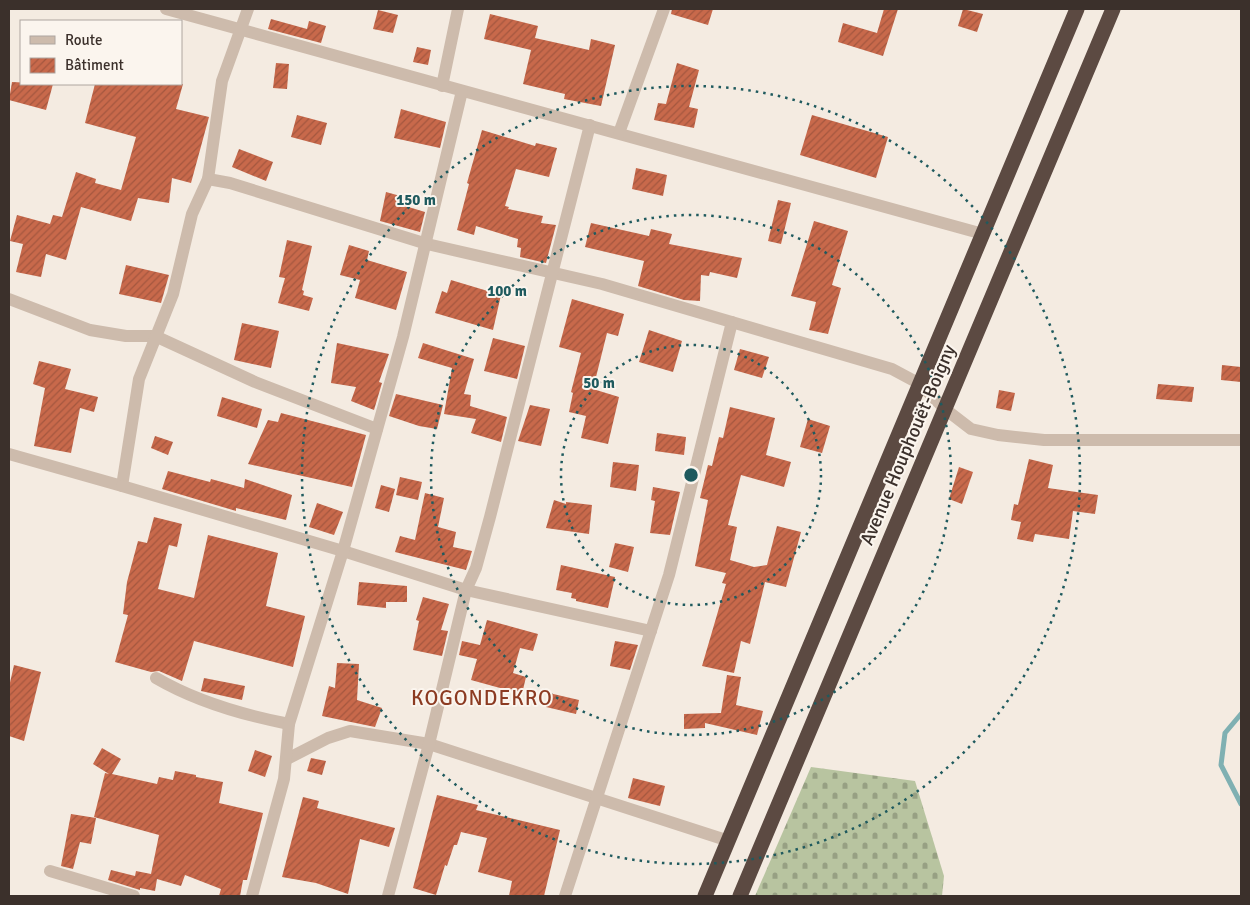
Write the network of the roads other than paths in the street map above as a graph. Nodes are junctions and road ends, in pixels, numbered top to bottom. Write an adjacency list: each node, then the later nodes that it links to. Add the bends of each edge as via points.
1 (166, 9): 7 (street)
2 (248, 9): 7 (street)
3 (458, 9): 8 (street)
4 (664, 9): 11 (street)
5 (1077, 9): 13 (highway, Avenue Houphouët-Boigny)
6 (1113, 9): 20 (highway, Avenue Houphouët-Boigny)
7 (242, 30): 8 (street); 12 (street, via 222,81)
8 (442, 86): 9 (street)
9 (462, 91): 10 (street); 14 (street)
10 (590, 125): 11 (street); 15 (street)
11 (618, 133): 13 (street)
12 (208, 179): 14 (street); 18 (street, via 192,214 173,294)
13 (983, 234): 19 (highway, Avenue Houphouët-Boigny)
14 (427, 244): 15 (street); 21 (street)
15 (554, 274): 17 (street, via 602,284); 26 (street, via 476,568)
16 (9, 299): 18 (street, via 90,330 126,336)
17 (732, 322): 19 (street, via 892,370); 27 (street, via 670,575)
18 (155, 336): 21 (street, via 255,382); 24 (street, via 139,379)
19 (920, 384): 20 (street); 33 (highway, Avenue Houphouët-Boigny)
20 (945, 408): 22 (street, via 971,429 1044,440); 40 (highway, Avenue Houphouët-Boigny)
21 (377, 429): 25 (street)
22 (1241, 440)
23 (9, 454): 24 (street)
24 (122, 486): 25 (street)
25 (343, 551): 26 (street); 29 (street)
26 (466, 590): 27 (street); 30 (street)
27 (651, 631): 32 (street)
28 (156, 678): 29 (street, via 179,692 246,715)
29 (289, 724): 31 (street)
30 (429, 744): 31 (street, via 350,732 328,738); 32 (street); 37 (street)
31 (287, 759): 36 (street)
32 (595, 799): 33 (street); 38 (street)
33 (729, 841): 39 (highway, Avenue Houphouët-Boigny)
34 (50, 871): 35 (street)
35 (134, 896)
36 (252, 896)
37 (388, 896)
38 (564, 896)
39 (705, 896)
40 (740, 896)

